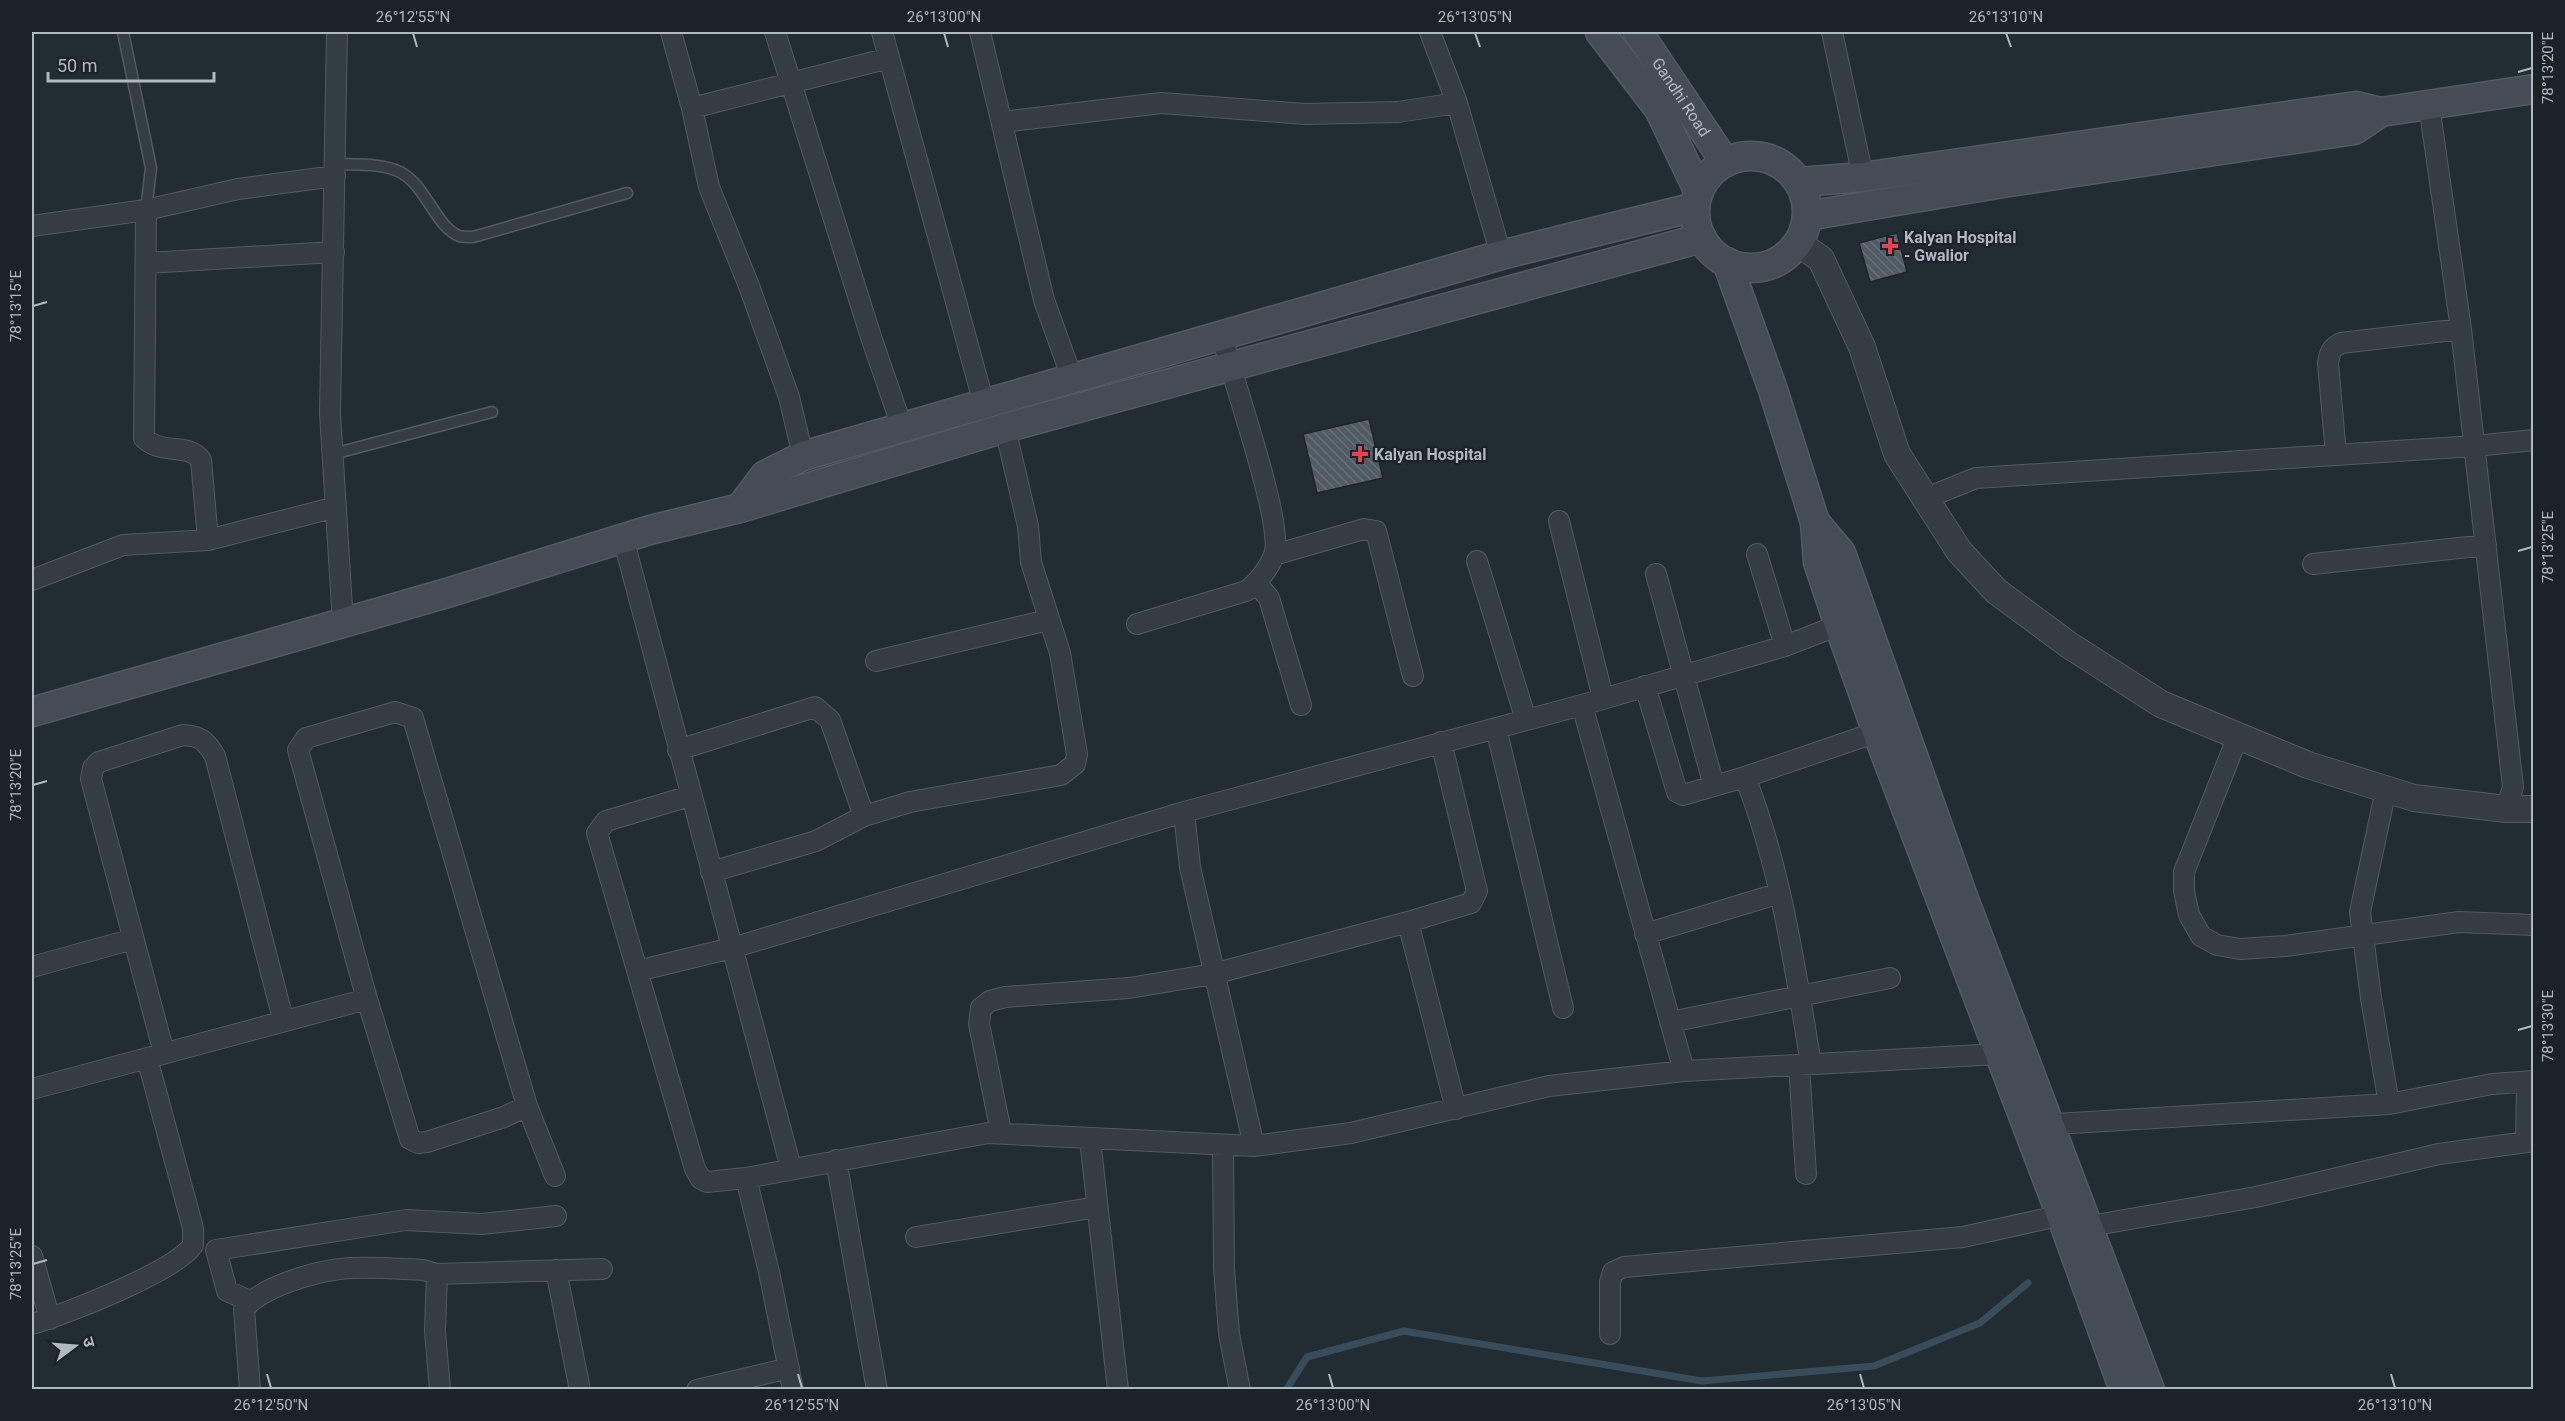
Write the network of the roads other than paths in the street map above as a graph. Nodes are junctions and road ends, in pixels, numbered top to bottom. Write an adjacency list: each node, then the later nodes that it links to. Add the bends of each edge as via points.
1 (123, 32): 27 (lane, via 151,168)
2 (337, 32): 22 (street)
3 (671, 32): 18 (street)
4 (775, 32): 14 (street)
5 (882, 32): 12 (street)
6 (980, 32): 20 (street)
7 (1430, 32): 16 (street)
8 (1600, 32): 13 (main road)
9 (1638, 32): 13 (main road, Gandhi Road)
10 (1654, 32): 13 (street)
11 (1832, 32): 23 (street)
12 (889, 58): 14 (street); 40 (street)
13 (1652, 75): 21 (main road, Gandhi Road); 26 (main road, via 1659,109)
14 (789, 81): 18 (street); 42 (street)
15 (2534, 89): 17 (main road)
16 (1457, 103): 20 (street, via 1398,112 1305,114 1161,103); 33 (street)
17 (2429, 105): 19 (main road); 36 (street)
18 (692, 108): 48 (street, via 709,187 789,397)
19 (2381, 112): 23 (main road, via 2356,106); 28 (main road, via 2354,129)
20 (1002, 122): 39 (street, via 1044,300)
21 (1725, 162): 24 (main road, via 1758,156 1774,160); 26 (main road, via 1714,170)
22 (335, 170): 25 (lane, via 370,166 399,172 419,188 446,226 459,236 473,237); 27 (street); 32 (street)
23 (1863, 177): 24 (main road)
24 (1799, 182): 28 (main road)
25 (627, 193)
26 (1697, 200): 30 (main road, via 1696,223); 33 (main road)
27 (146, 210): 29 (street); 34 (street)
28 (1807, 216): 31 (main road)
29 (32, 226)
30 (1702, 238): 35 (main road, via 1712,252); 38 (main road)
31 (1798, 243): 35 (main road, via 1787,255 1766,266 1742,267); 49 (street, via 1821,259 1862,347 1897,454)
32 (334, 252): 34 (street); 46 (street, via 330,413)
33 (1501, 255): 37 (main road)
34 (146, 262): 55 (street, via 144,438 163,450 190,450 201,460)
35 (1727, 262): 53 (main road)
36 (2461, 329): 45 (street); 47 (street, via 2342,343 2330,351)
37 (1222, 335): 38 (street); 39 (main road)
38 (1229, 367): 43 (main road); 58 (street, via 1266,487)
39 (1072, 378): 40 (main road)
40 (984, 404): 42 (main road)
41 (492, 412): 46 (lane)
42 (902, 426): 48 (main road)
43 (1005, 428): 51 (main road); 64 (street, via 1028,526 1031,562)
44 (2534, 440): 45 (street)
45 (2475, 446): 47 (street); 56 (street)
46 (333, 454): 50 (street)
47 (2336, 455): 49 (street, via 1976,478)
48 (803, 456): 51 (main road, via 765,476)
49 (1924, 499): 80 (street, via 1959,551 1996,591 2069,645 2161,704)
50 (336, 507): 55 (street); 65 (street)
51 (740, 508): 54 (main road)
52 (1559, 521): 73 (street)
53 (1815, 522): 67 (main road, via 1818,562); 117 (main road, via 1841,554)
54 (623, 538): 65 (main road); 82 (street)
55 (208, 540): 62 (street, via 123,545)
56 (2486, 545): 60 (street); 88 (street, via 2513,787)
57 (1757, 554): 68 (street)
58 (1274, 555): 63 (street); 71 (street, via 1364,529 1376,531)
59 (1477, 561): 77 (street)
60 (2313, 564)
61 (1656, 574): 70 (street)
62 (32, 580)
63 (1256, 583): 66 (street, via 1246,591); 74 (street, via 1269,598)
64 (1048, 620): 69 (street); 90 (street, via 1060,653 1077,754 1069,771 1061,776 909,802)
65 (343, 623): 76 (main road)
66 (1137, 624)
67 (1839, 625): 68 (street); 79 (main road)
68 (1785, 646): 70 (street)
69 (876, 661)
70 (1685, 675): 72 (street); 84 (street)
71 (1413, 676)
72 (1645, 686): 73 (street); 84 (street, via 1677,792 1683,795)
73 (1603, 699): 75 (street)
74 (1301, 705)
75 (1582, 705): 77 (street); 95 (street)
76 (32, 712)
77 (1526, 720): 78 (street)
78 (1496, 728): 81 (street); 105 (street)
79 (1877, 732): 83 (street); 108 (main road)
80 (2238, 736): 85 (street, via 2308,765); 96 (street, via 2184,872 2189,915 2201,936 2217,945 2240,949)
81 (1441, 742): 89 (street); 93 (street, via 1476,891 1471,903)
82 (678, 750): 86 (street); 90 (street, via 815,707 830,720)
83 (1745, 777): 84 (street); 92 (street)
84 (1714, 786)
85 (2386, 789): 88 (street, via 2414,798); 96 (street, via 2360,912)
86 (690, 796): 91 (street); 100 (street, via 606,821 597,832)
87 (2534, 808): 88 (street)
88 (2506, 809)
89 (1184, 812): 98 (street); 101 (street, via 1190,867)
90 (864, 816): 91 (street, via 816,841)
91 (711, 872): 98 (street)
92 (1780, 893): 95 (street); 103 (street)
93 (1408, 922): 101 (street); 116 (street)
94 (2534, 925): 96 (street, via 2469,922)
95 (1646, 934): 107 (street)
96 (2361, 934): 114 (street)
97 (133, 939): 99 (street); 106 (street, via 91,779 93,768 99,762 183,735 198,735 215,756); 109 (street)
98 (732, 948): 100 (street); 124 (street)
99 (32, 967)
100 (637, 971): 127 (street, via 698,1175 707,1182)
101 (1214, 974): 118 (street, via 1129,988 990,1001 981,1008 979,1024); 121 (street)
102 (1890, 978): 103 (street)
103 (1799, 995): 107 (street); 110 (street)
104 (367, 999): 106 (street); 115 (street, via 410,1139 427,1142); 115 (street, via 298,750 306,738 395,712 413,718 417,726)
105 (1563, 1008)
106 (283, 1019): 109 (street)
107 (1670, 1022): 111 (street)
108 (1999, 1054): 110 (street); 117 (main road)
109 (156, 1055): 113 (street); 137 (street, via 193,1228 193,1245 180,1258 93,1302)
110 (1805, 1065): 111 (street); 125 (street)
111 (1684, 1071): 116 (street, via 1549,1086)
112 (2530, 1081): 114 (street, via 2492,1084); 120 (street)
113 (32, 1089)
114 (2389, 1104): 117 (street)
115 (527, 1106): 126 (street)
116 (1456, 1109): 121 (street, via 1351,1133)
117 (2038, 1125): 130 (main road)
118 (1001, 1132): 119 (street); 123 (street)
119 (1090, 1139): 122 (street); 128 (street)
120 (2530, 1142): 130 (street, via 2439,1154 2256,1197)
121 (1254, 1146): 122 (street)
122 (1223, 1147): 147 (street, via 1228,1334)
123 (836, 1160): 124 (street); 145 (street)
124 (791, 1168): 127 (street)
125 (1806, 1174)
126 (555, 1176)
127 (746, 1178): 139 (street)
128 (1097, 1207): 131 (street); 146 (street)
129 (556, 1215): 136 (street, via 482,1224 406,1220 216,1250 227,1291)
130 (2078, 1217): 138 (street, via 1963,1237 1624,1267 1613,1272 1610,1282); 148 (main road); 149 (main road)
131 (916, 1237)
132 (32, 1256): 137 (street)
133 (602, 1269): 134 (street)
134 (556, 1270): 135 (street); 142 (street)
135 (436, 1274): 136 (street, via 423,1270 341,1269 268,1291); 141 (street)
136 (250, 1301): 140 (street, via 244,1309)
137 (41, 1322)
138 (1610, 1334)
139 (789, 1368): 143 (street); 144 (street)
140 (250, 1389)
141 (440, 1389)
142 (580, 1389)
143 (697, 1389)
144 (793, 1389)
145 (877, 1389)
146 (1118, 1389)
147 (1240, 1389)
148 (2124, 1389)
149 (2150, 1389)

